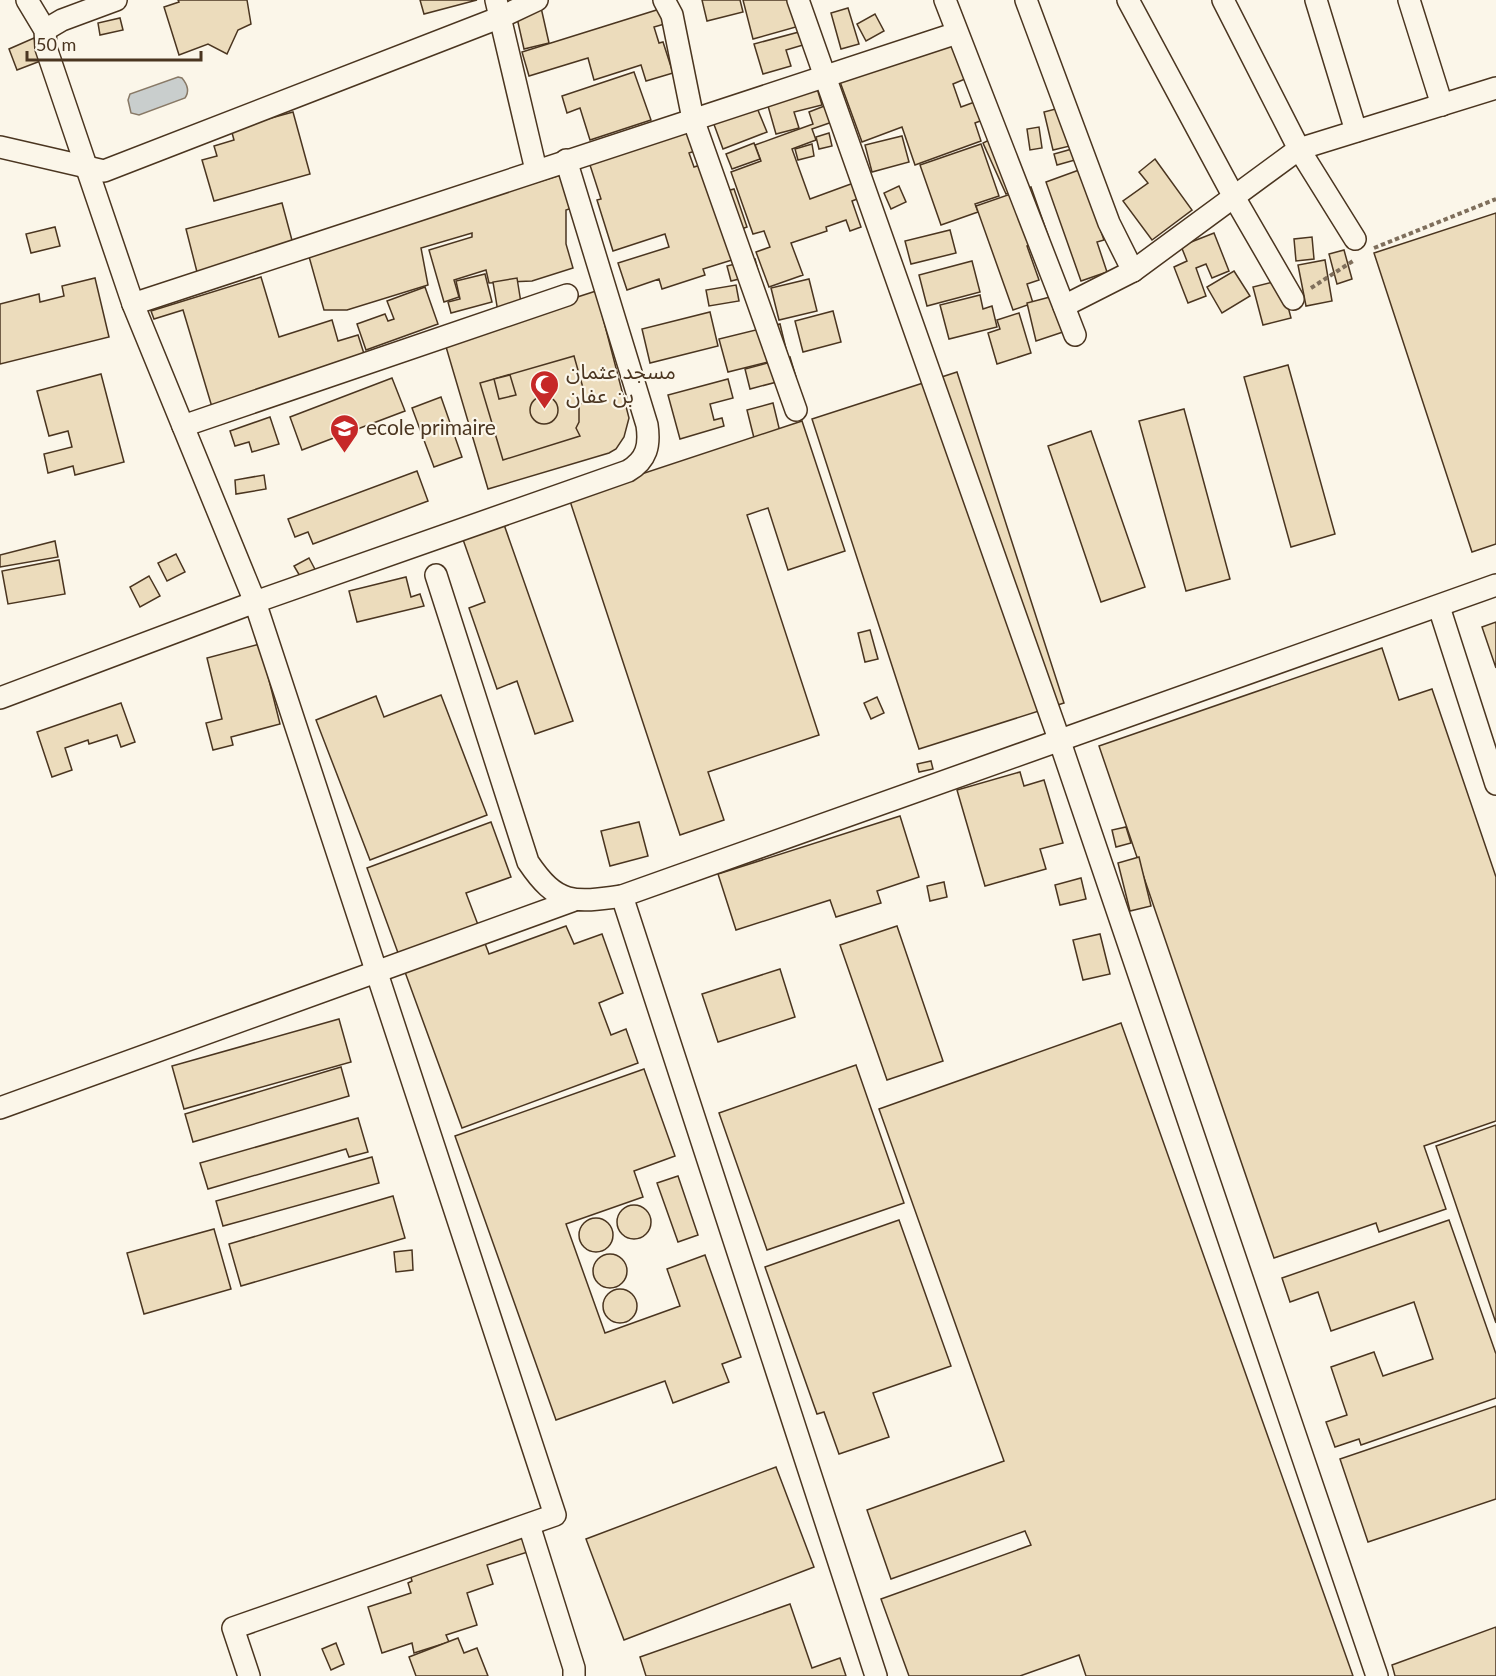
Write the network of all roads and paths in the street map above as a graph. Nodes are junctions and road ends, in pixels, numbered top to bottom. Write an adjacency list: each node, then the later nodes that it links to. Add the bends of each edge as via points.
1 (27, 0): 13 (street)
2 (116, 0): 13 (street)
3 (537, 0): 12 (street)
4 (664, 0): 18 (street, via 672,15)
5 (798, 0): 15 (street)
6 (945, 0): 14 (street)
7 (1026, 0): 28 (street, via 1109,223)
8 (1128, 0): 25 (street)
9 (1223, 0): 21 (street)
10 (1316, 0): 19 (street)
11 (1409, 0): 17 (street)
12 (499, 9): 23 (street, via 104,171); 24 (street)
13 (45, 30): 23 (street, via 46,48)
14 (957, 33): 15 (street); 32 (street)
15 (825, 76): 18 (street); 41 (street)
16 (1496, 88): 17 (street)
17 (1442, 105): 19 (street)
18 (693, 119): 22 (street); 34 (street)
19 (1356, 131): 21 (street)
20 (0, 147): 23 (street)
21 (1299, 149): 25 (street); 27 (street)
22 (567, 160): 24 (street); 38 (street, via 647,425 648,448 644,457 628,471)
23 (84, 166): 31 (street)
24 (536, 170): 31 (street)
25 (1234, 197): 28 (street); 30 (street)
26 (1496, 199): 27 (path)
27 (1363, 248): 30 (path)
28 (1133, 271): 32 (street)
29 (567, 295): 35 (street)
30 (1293, 299)
31 (133, 304): 35 (street)
32 (1064, 306): 33 (street)
33 (1075, 335)
34 (796, 410)
35 (183, 426): 38 (street)
36 (436, 575): 44 (street, via 528,862 543,884)
37 (1496, 585): 39 (street)
38 (255, 602): 40 (street); 45 (street)
39 (1439, 607): 41 (street); 42 (street)
40 (0, 698)
41 (1059, 739): 43 (street); 51 (street)
42 (1496, 784)
43 (622, 896): 44 (street); 50 (street)
44 (572, 901): 45 (street)
45 (376, 973): 46 (street); 47 (street, via 555,1515)
46 (0, 1108)
47 (529, 1525): 48 (street, via 233,1628); 49 (street)
48 (249, 1676)
49 (574, 1676)
50 (876, 1676)
51 (1377, 1676)

